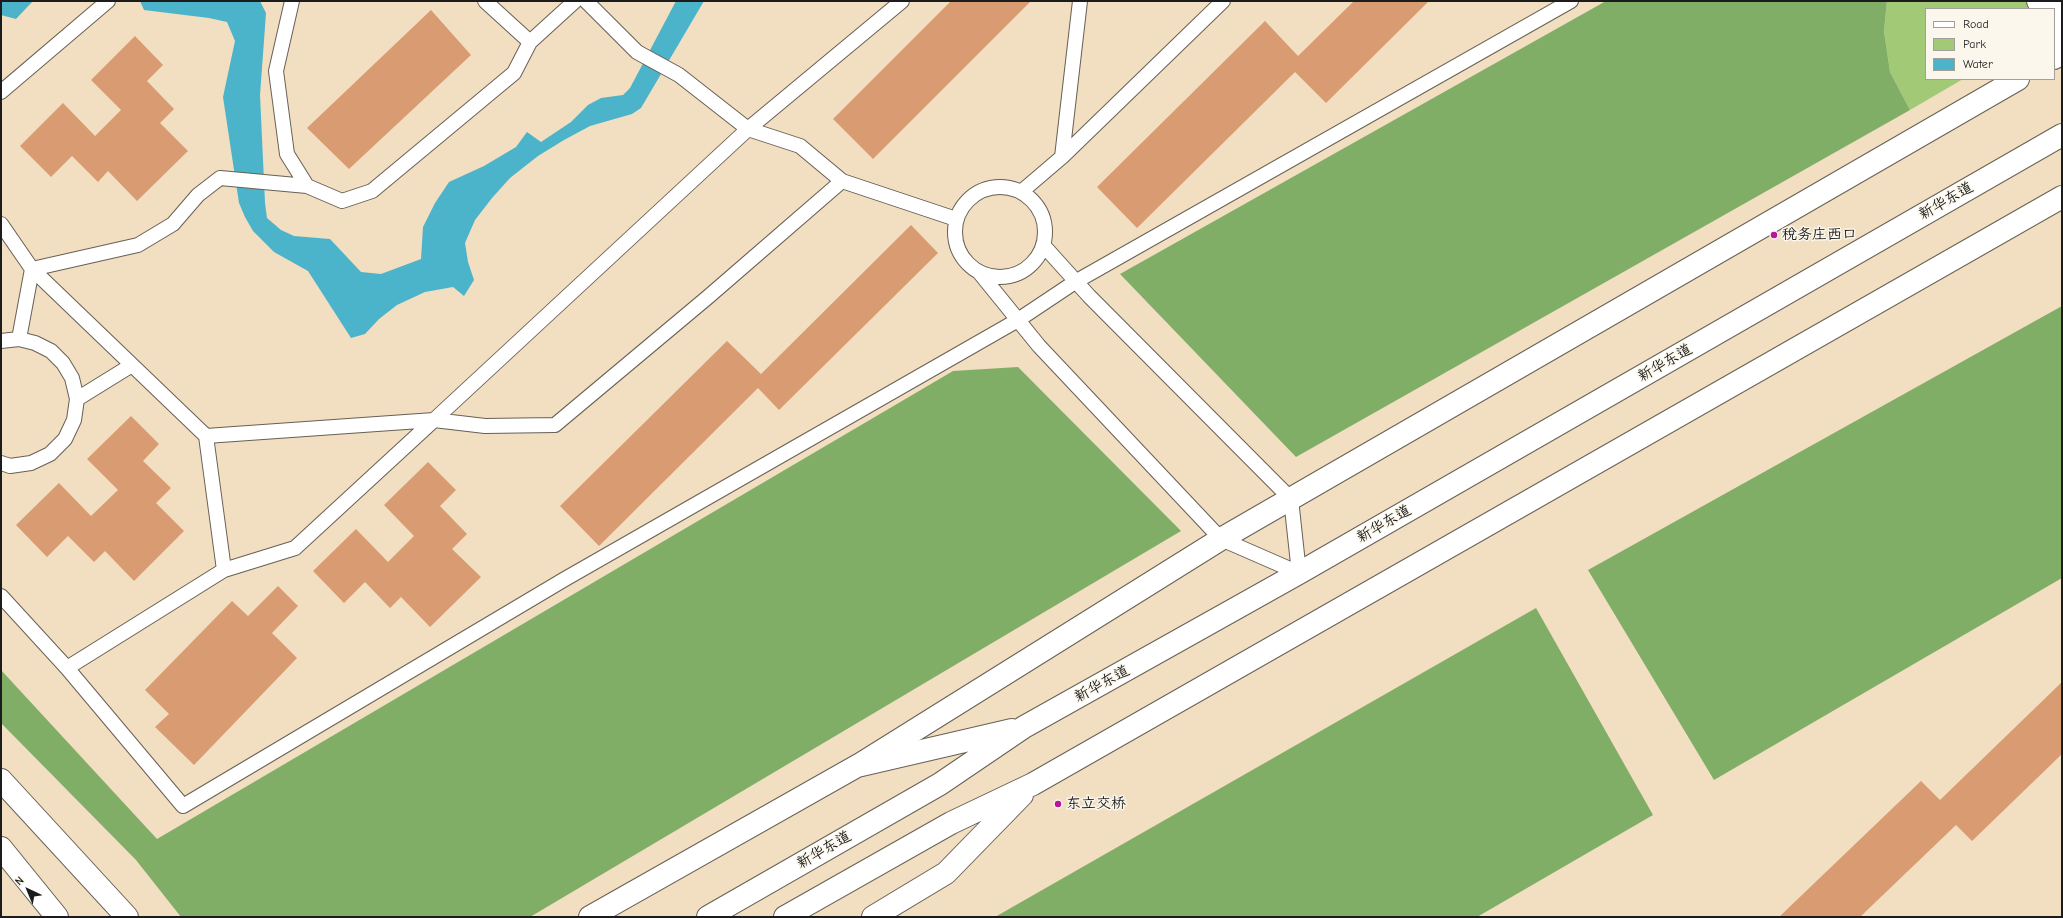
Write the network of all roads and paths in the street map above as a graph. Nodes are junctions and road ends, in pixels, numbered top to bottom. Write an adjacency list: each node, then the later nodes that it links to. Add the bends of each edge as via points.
1 (108, 1): 16 (lane)
2 (292, 1): 21 (lane, via 276,71 287,154)
3 (485, 1): 13 (lane)
4 (575, 1): 13 (lane)
5 (586, 1): 17 (lane, via 637,52 679,75)
6 (902, 1): 17 (lane)
7 (1080, 1): 19 (lane)
8 (1223, 1): 19 (lane)
9 (1571, 1): 29 (lane)
10 (2057, 1): 11 (main road)
11 (2062, 9)
12 (2055, 30): 14 (main road)
13 (530, 42): 21 (lane, via 514,74 372,191 342,200)
14 (2062, 42)
15 (2016, 80): 38 (main road)
16 (1, 92)
17 (748, 129): 20 (lane, via 800,146); 35 (lane)
18 (2062, 135): 41 (main road, 新华东道)
19 (1062, 157): 22 (lane)
20 (842, 181): 24 (lane); 35 (lane, via 555,425 485,426)
21 (307, 186): 27 (lane, via 220,178 198,195 173,224 138,245)
22 (1021, 192): 24 (lane, via 1009,187 982,190 970,197 961,207); 26 (lane, via 1034,201 1042,214 1046,230)
23 (2062, 196): 47 (main road)
24 (956, 219): 28 (lane, via 954,235 958,250 967,263)
25 (1, 224): 27 (lane)
26 (1044, 246): 28 (lane, via 1036,260 1010,277 994,277); 29 (lane)
27 (32, 269): 31 (lane); 33 (lane)
28 (979, 272): 30 (lane)
29 (1075, 282): 30 (lane); 38 (lane)
30 (1018, 320): 39 (lane, via 1039,346); 43 (lane, via 572,575 183,806)
31 (19, 339): 32 (lane); 34 (lane, via 46,348 64,363 72,378)
32 (1, 341)
33 (132, 364): 34 (lane); 36 (lane)
34 (77, 399): 37 (lane, via 74,420 65,439 50,454 31,463 10,466)
35 (434, 420): 36 (lane); 40 (lane, via 295,548)
36 (206, 436): 40 (lane)
37 (1, 463)
38 (1291, 499): 39 (main road); 41 (lane)
39 (1220, 539): 41 (lane); 45 (main road)
40 (224, 570): 43 (lane)
41 (1299, 574): 44 (main road, 新华东道)
42 (1, 596): 43 (lane)
43 (67, 668)
44 (1024, 728): 45 (main road); 53 (main road, 新华东道, via 940,784)
45 (857, 766): 52 (main road)
46 (1, 780): 51 (main road)
47 (1033, 784): 54 (main road, via 951,824); 55 (main road, via 946,873)
48 (1, 848): 50 (main road)
49 (1, 866): 50 (main road)
50 (50, 909)
51 (119, 914)
52 (590, 917)
53 (708, 917)
54 (785, 917)
55 (872, 917)

